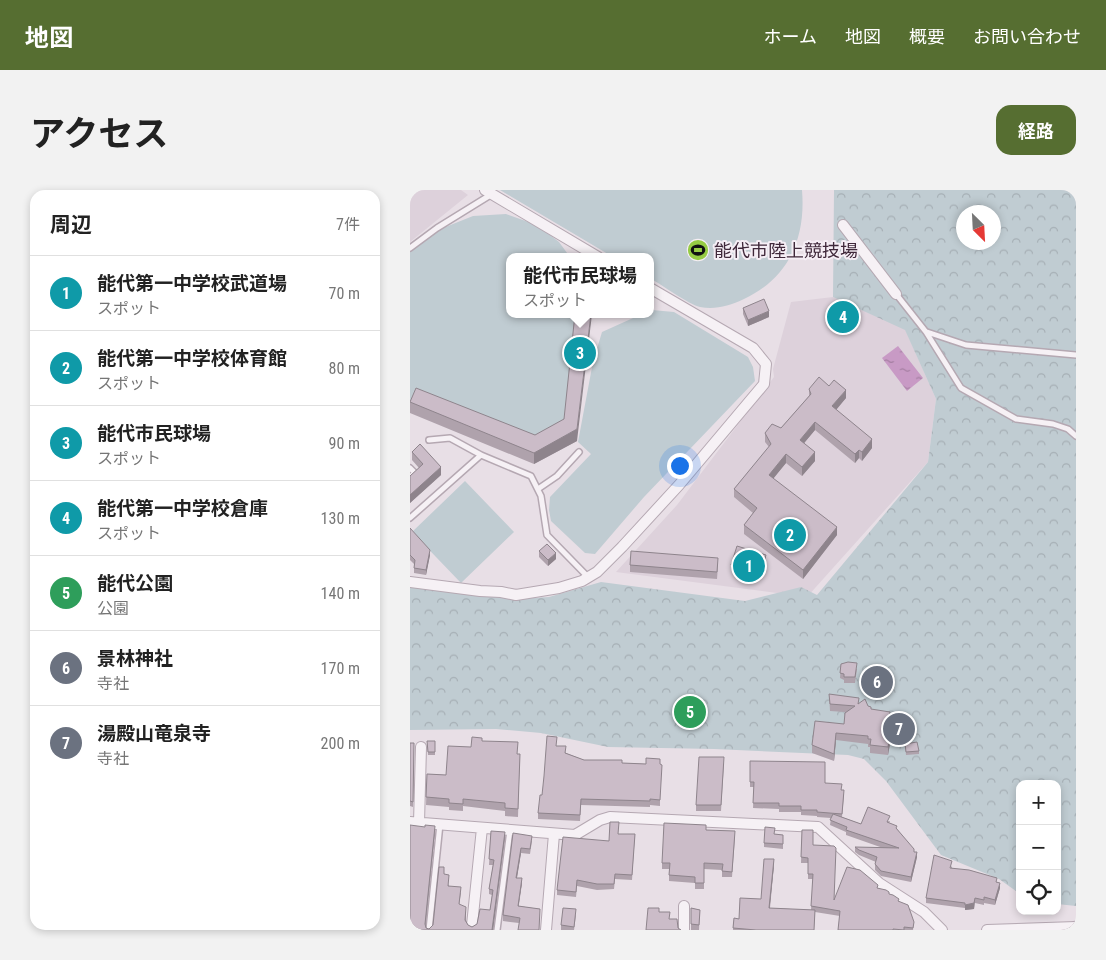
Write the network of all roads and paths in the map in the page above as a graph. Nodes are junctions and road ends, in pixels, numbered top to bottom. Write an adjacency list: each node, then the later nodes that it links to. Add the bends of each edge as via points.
1 (489, 192): 3 (lane); 4 (street)
2 (842, 224): 6 (street)
3 (410, 248)
4 (591, 253)
5 (654, 290): 17 (street, via 753,348 766,364 764,384 672,492)
6 (896, 294): 7 (lane)
7 (926, 332): 8 (lane, via 966,345); 9 (lane, via 961,388 1016,419 1053,424 1068,429)
8 (1076, 355)
9 (1076, 436)
10 (429, 440): 12 (lane, via 450,438)
11 (579, 452): 15 (lane, via 557,476)
12 (481, 455): 15 (lane, via 531,476); 16 (lane)
13 (410, 468): 14 (lane, via 415,473)
14 (410, 478)
15 (538, 489): 17 (lane, via 547,535)
16 (410, 518)
17 (588, 578): 18 (street, via 559,588 516,595)
18 (410, 582)
19 (422, 748): 20 (street)
20 (414, 823): 21 (street)
21 (440, 824): 22 (street); 28 (lane)
22 (482, 828): 23 (street); 26 (street)
23 (510, 830): 24 (street); 29 (lane)
24 (554, 834): 30 (street); 32 (street, via 575,835 610,817 818,827 880,883 924,912)
25 (684, 906): 31 (street)
26 (472, 925)
27 (1076, 928): 33 (street)
28 (429, 930)
29 (497, 930)
30 (546, 930)
31 (684, 930)
32 (942, 930)
33 (991, 930)

